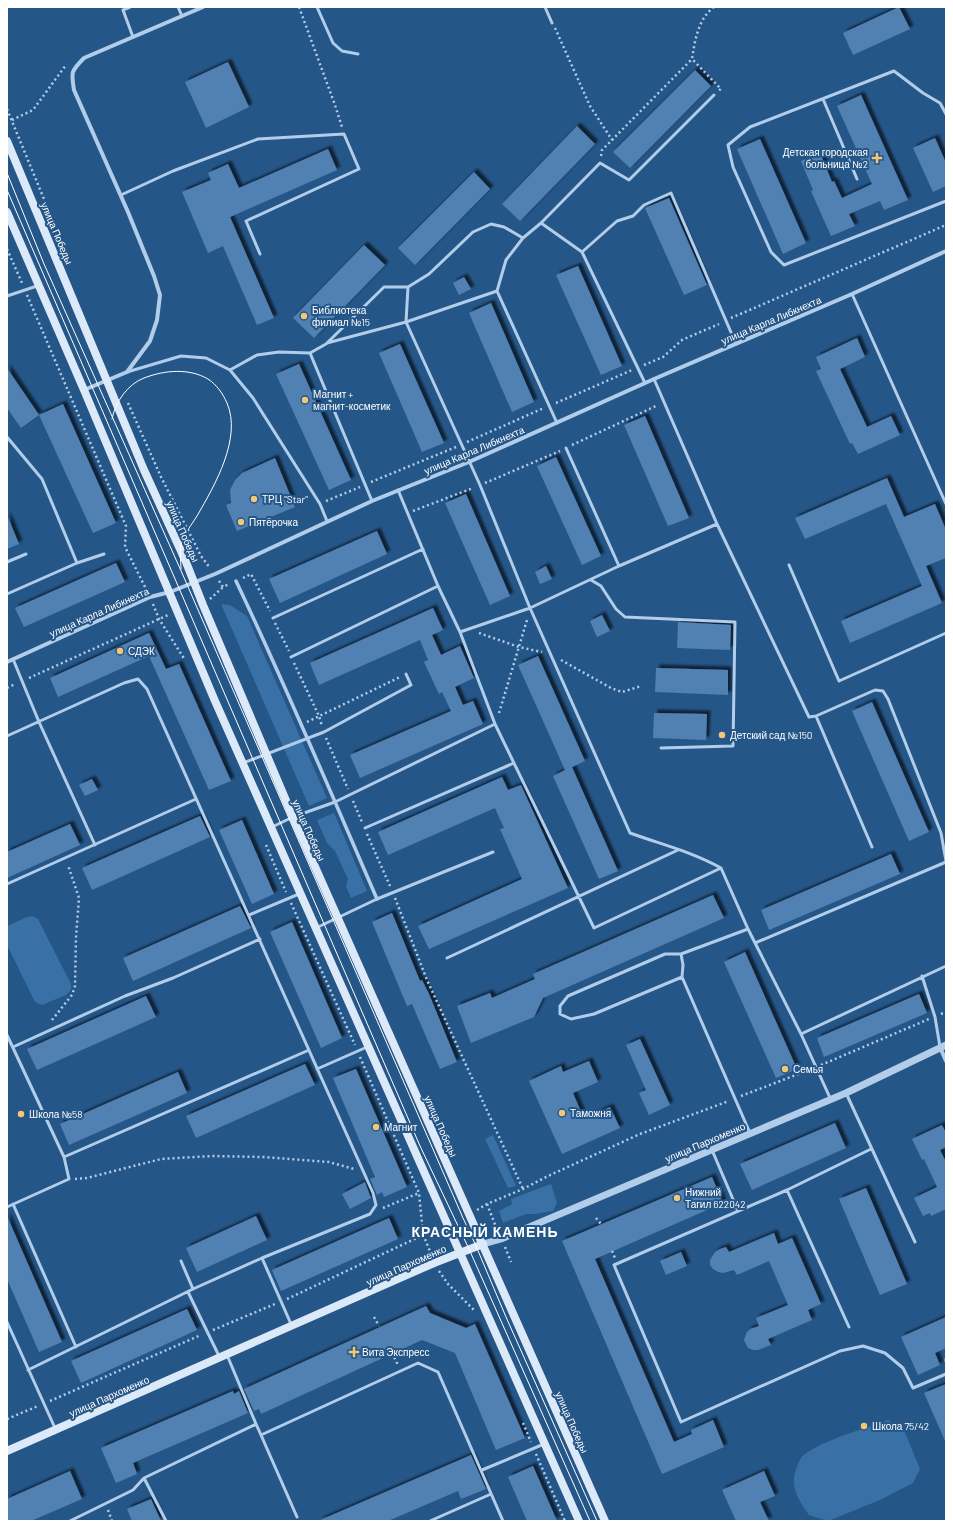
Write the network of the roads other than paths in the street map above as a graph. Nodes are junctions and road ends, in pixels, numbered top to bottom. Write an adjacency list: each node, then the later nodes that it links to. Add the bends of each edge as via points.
1 (130, 7): 8 (lane, via 123,10)
2 (178, 7): 6 (lane)
3 (203, 7): 6 (street)
4 (317, 7): 9 (lane, via 333,43 342,51)
5 (545, 7): 7 (lane)
6 (182, 16): 8 (street)
7 (552, 23)
8 (133, 37): 15 (street, via 84,58 74,67 72,77 74,90)
9 (358, 54)
10 (714, 94): 18 (lane, via 629,180 600,163)
11 (823, 99): 12 (lane, via 894,71 940,103); 14 (lane); 16 (lane, via 750,127 728,145 733,167 771,252 784,265)
12 (946, 114)
13 (7, 141): 35 (main road, улица Победы)
14 (857, 179)
15 (121, 195): 22 (lane, via 173,171 258,138 344,134 359,169 246,221); 33 (street, via 160,296 157,320 150,341)
16 (946, 201)
17 (7, 212): 23 (main road)
18 (541, 223): 19 (lane); 21 (lane)
19 (523, 238): 24 (lane, via 504,227 491,224 473,232 429,274); 25 (lane, via 506,260)
20 (946, 251): 26 (street, улица Карла Либкнехта)
21 (582, 252): 30 (lane, via 617,221 633,216 644,205 671,193); 36 (lane)
22 (260, 254)
23 (39, 286): 27 (lane); 37 (main road)
24 (408, 287): 28 (lane); 29 (lane, via 384,287)
25 (497, 291): 28 (lane); 38 (lane)
26 (852, 294): 30 (street, улица Карла Либкнехта); 44 (lane)
27 (7, 296)
28 (406, 322): 29 (lane); 41 (lane)
29 (326, 344): 31 (lane)
30 (736, 344): 34 (street, улица Карла Либкнехта)
31 (310, 353): 32 (lane, via 279,352 257,356); 43 (lane)
32 (230, 370): 33 (lane, via 206,358 181,356); 45 (lane, via 257,404 320,504)
33 (127, 372): 35 (street)
34 (654, 379): 36 (street, улица Карла Либкнехта); 46 (lane)
35 (108, 380): 37 (street); 56 (main road, улица Победы, via 144,470)
36 (645, 383): 38 (street, улица Карла Либкнехта)
37 (84, 390): 58 (main road)
38 (557, 423): 41 (street, улица Карла Либкнехта)
39 (7, 437): 51 (lane, via 42,479)
40 (566, 448): 53 (lane)
41 (469, 462): 42 (street, улица Карла Либкнехта); 60 (lane)
42 (398, 490): 43 (street, улица Карла Либкнехта); 47 (lane)
43 (372, 501): 45 (street, улица Карла Либкнехта)
44 (946, 504)
45 (327, 521): 56 (street, улица Карла Либкнехта)
46 (717, 524): 53 (lane); 68 (lane, via 804,710 809,717)
47 (423, 549): 57 (lane); 61 (lane)
48 (26, 554): 50 (lane)
49 (104, 554): 51 (lane)
50 (7, 562)
51 (78, 563): 59 (lane)
52 (789, 565): 63 (lane, via 840,681)
53 (619, 566): 54 (lane)
54 (591, 580): 60 (lane); 73 (lane, via 601,586 616,609 626,617 735,622 733,746)
55 (236, 581): 72 (street)
56 (194, 582): 58 (street, улица Карла Либкнехта); 74 (main road, улица Победы)
57 (438, 586): 62 (lane); 64 (lane)
58 (170, 592): 65 (street, улица Карла Либкнехта, via 150,597); 76 (main road)
59 (7, 594)
60 (530, 608): 62 (lane); 86 (lane, via 630,833)
61 (273, 618)
62 (460, 632): 70 (lane)
63 (946, 633)
64 (291, 657)
65 (13, 659): 66 (street, улица Карла Либкнехта); 69 (lane)
66 (7, 662)
67 (406, 674): 72 (lane, via 411,685)
68 (816, 716): 83 (lane, via 875,690 884,691); 85 (lane)
69 (39, 722): 71 (lane); 77 (lane, via 138,680 147,688); 84 (lane)
70 (495, 724): 75 (lane); 78 (lane)
71 (7, 736)
72 (308, 738): 74 (lane); 78 (street)
73 (661, 748)
74 (266, 754): 76 (lane); 79 (main road, улица Победы)
75 (514, 763): 81 (lane); 92 (lane)
76 (243, 764): 80 (main road)
77 (196, 799): 84 (lane); 94 (lane)
78 (335, 802): 79 (lane); 93 (street)
79 (292, 817): 80 (lane); 95 (main road, улица Победы)
80 (271, 827): 91 (main road)
81 (365, 828)
82 (946, 831): 83 (lane)
83 (941, 833): 88 (lane)
84 (95, 845): 90 (lane)
85 (872, 846)
86 (678, 850): 89 (lane); 92 (lane)
87 (492, 852): 93 (lane)
88 (946, 861): 99 (lane)
89 (721, 868): 92 (lane, via 594,928); 97 (lane)
90 (7, 884)
91 (300, 893): 94 (lane); 96 (main road)
92 (578, 896): 101 (lane)
93 (377, 899): 95 (lane)
94 (248, 915): 98 (lane)
95 (338, 918): 96 (lane); 124 (main road, улица Победы)
96 (316, 928): 107 (main road)
97 (748, 929): 99 (lane); 100 (lane)
98 (260, 939): 109 (lane); 110 (lane)
99 (755, 943): 105 (lane)
100 (681, 954): 104 (lane); 104 (lane, via 665,954 568,996 560,1006 560,1014 571,1020 594,1014)
101 (448, 958)
102 (946, 966): 103 (lane)
103 (922, 976): 105 (lane); 108 (lane)
104 (682, 977): 115 (lane)
105 (801, 1034): 114 (lane)
106 (7, 1035): 109 (lane)
107 (368, 1046): 112 (lane); 125 (main road)
108 (943, 1046): 111 (street); 113 (street, улица Пархоменко)
109 (13, 1047): 118 (lane)
110 (309, 1050): 112 (lane); 118 (lane)
111 (946, 1061)
112 (317, 1068): 126 (lane, via 376,1205 370,1214)
113 (846, 1093): 114 (street, улица Пархоменко); 117 (lane)
114 (831, 1100): 115 (street, улица Пархоменко)
115 (750, 1134): 116 (street, улица Пархоменко)
116 (712, 1150): 122 (lane); 124 (street, улица Пархоменко, via 501,1239)
117 (871, 1150): 119 (lane); 123 (lane)
118 (64, 1157): 120 (lane, via 69,1179)
119 (787, 1190): 122 (lane); 132 (lane)
120 (13, 1204): 121 (lane); 133 (lane)
121 (7, 1207)
122 (738, 1211): 136 (lane, via 614,1265 681,1422 840,1351 863,1346 885,1353 904,1368 913,1388)
123 (915, 1242)
124 (483, 1244): 125 (main road, улица Пархоменко); 151 (main road, улица Победы)
125 (460, 1252): 131 (main road, улица Пархоменко); 140 (main road)
126 (262, 1258): 128 (lane); 131 (lane)
127 (181, 1261): 128 (lane)
128 (193, 1290): 129 (lane)
129 (188, 1292): 133 (lane); 134 (lane)
130 (7, 1322): 135 (lane)
131 (292, 1327): 134 (main road, улица Пархоменко)
132 (848, 1327)
133 (76, 1347): 135 (lane)
134 (223, 1356): 137 (lane); 138 (main road, улица Пархоменко)
135 (28, 1370): 138 (lane)
136 (946, 1374)
137 (256, 1424): 139 (lane); 143 (lane)
138 (56, 1430): 141 (main road, улица Пархоменко)
139 (261, 1435): 142 (lane, via 418,1363 438,1372); 145 (lane)
140 (545, 1443): 142 (lane); 150 (main road)
141 (7, 1451)
142 (482, 1470): 144 (lane)
143 (144, 1478): 146 (lane, via 133,1490); 147 (lane)
144 (491, 1494): 148 (lane); 149 (lane)
145 (297, 1517)
146 (70, 1521)
147 (166, 1521)
148 (430, 1521)
149 (503, 1521)
150 (579, 1521)
151 (605, 1521)

